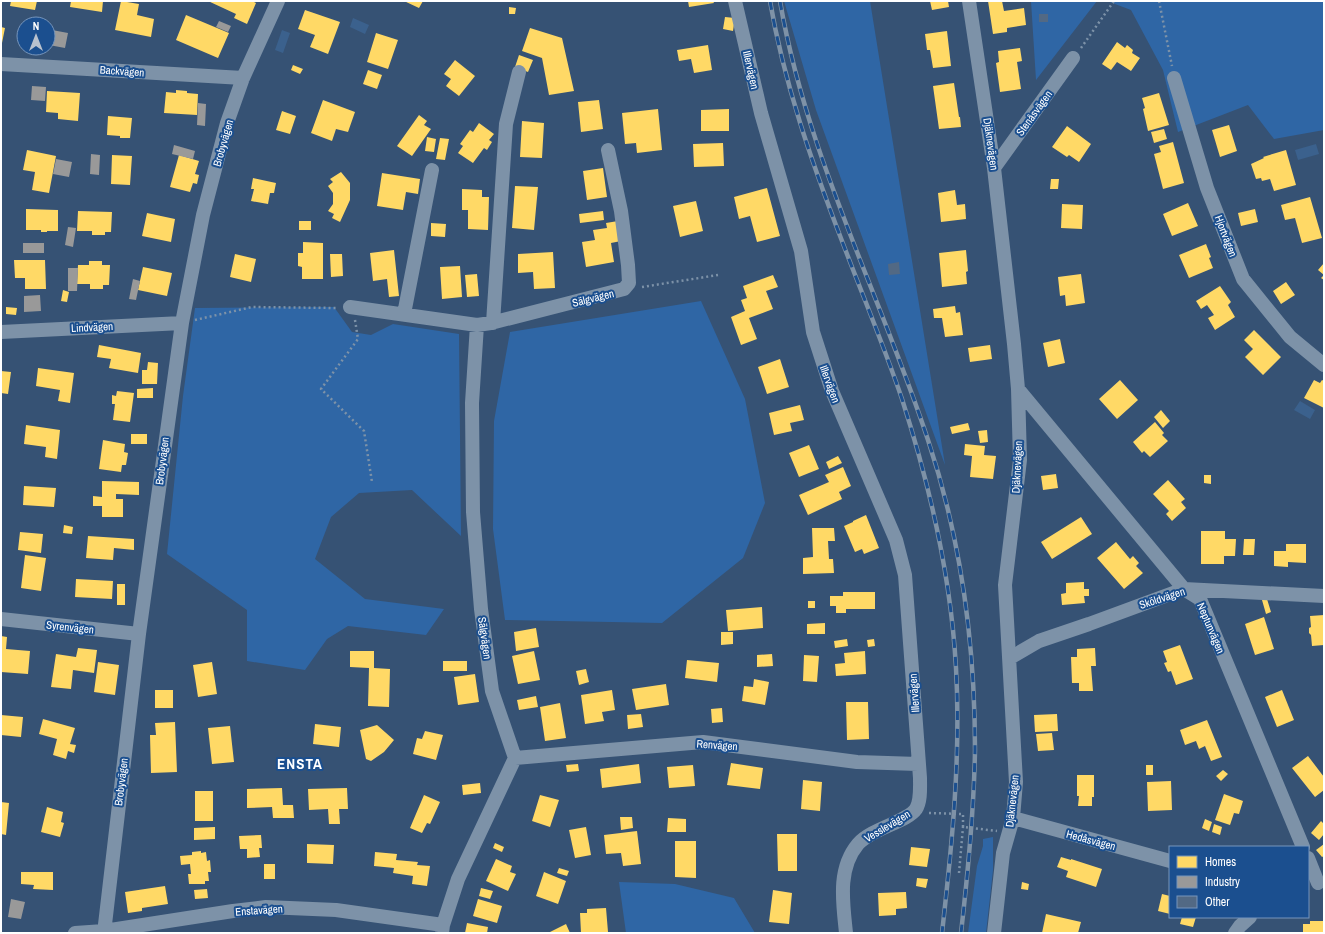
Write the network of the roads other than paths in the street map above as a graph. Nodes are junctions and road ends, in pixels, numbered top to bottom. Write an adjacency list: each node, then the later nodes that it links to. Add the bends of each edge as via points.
1 (278, 1): 7 (street, Brobyvägen)
2 (735, 1): 26 (street, Illervägen, via 761,113 801,251 813,332 832,391 896,540 906,575)
3 (969, 1): 10 (street, Djäknevägen)
4 (1073, 58): 10 (street, Stenåsvägen)
5 (1, 64): 7 (street, Backvägen)
6 (519, 72): 15 (street, via 506,124)
7 (243, 78): 14 (street, Brobyvägen, via 227,123 203,215)
8 (1174, 78): 18 (street, Hjortvägen, via 1207,188 1243,279 1290,337)
9 (608, 150): 15 (street, Sälgvägen, via 621,211 629,283 624,290)
10 (994, 168): 19 (street, Djäknevägen)
11 (432, 170): 13 (street)
12 (350, 307): 13 (street, Sälgvägen)
13 (404, 314): 16 (street, Sälgvägen)
14 (182, 323): 17 (street, Lindvägen); 23 (street, Brobyvägen)
15 (493, 323): 16 (street, Sälgvägen)
16 (477, 325): 25 (street, Sälgvägen, via 472,403 473,512 481,609 492,691)
17 (1, 332)
18 (1324, 365)
19 (1018, 389): 20 (street, Neptunvägen); 24 (street, Djäknevägen, via 1020,460 1005,585)
20 (1184, 589): 21 (street, Sköldvägen); 24 (street, Sköldvägen, via 1039,641); 28 (street, Neptunvägen, via 1200,599)
21 (1324, 596)
22 (1, 619): 23 (street, Syrenvägen)
23 (138, 634): 34 (street, Brobyvägen)
24 (1010, 658): 27 (street, Djäknevägen, via 1016,782)
25 (514, 758): 26 (street, Renvägen, via 703,742 857,762); 33 (street, via 458,879)
26 (918, 764): 36 (street, Vesslevägen, via 920,789 916,809 872,833 858,844 851,855 842,886)
27 (1012, 818): 29 (street, Hedåsvägen); 37 (street, Djäknevägen, via 1004,854)
28 (1303, 846)
29 (1169, 861)
30 (1309, 861): 31 (street)
31 (1317, 884)
32 (1249, 918): 38 (street)
33 (442, 929): 34 (street, Enstavägen, via 336,910 266,907)
34 (104, 932): 35 (street, Enstavägen)
35 (75, 933)
36 (846, 933)
37 (994, 933)
38 (1235, 933)

